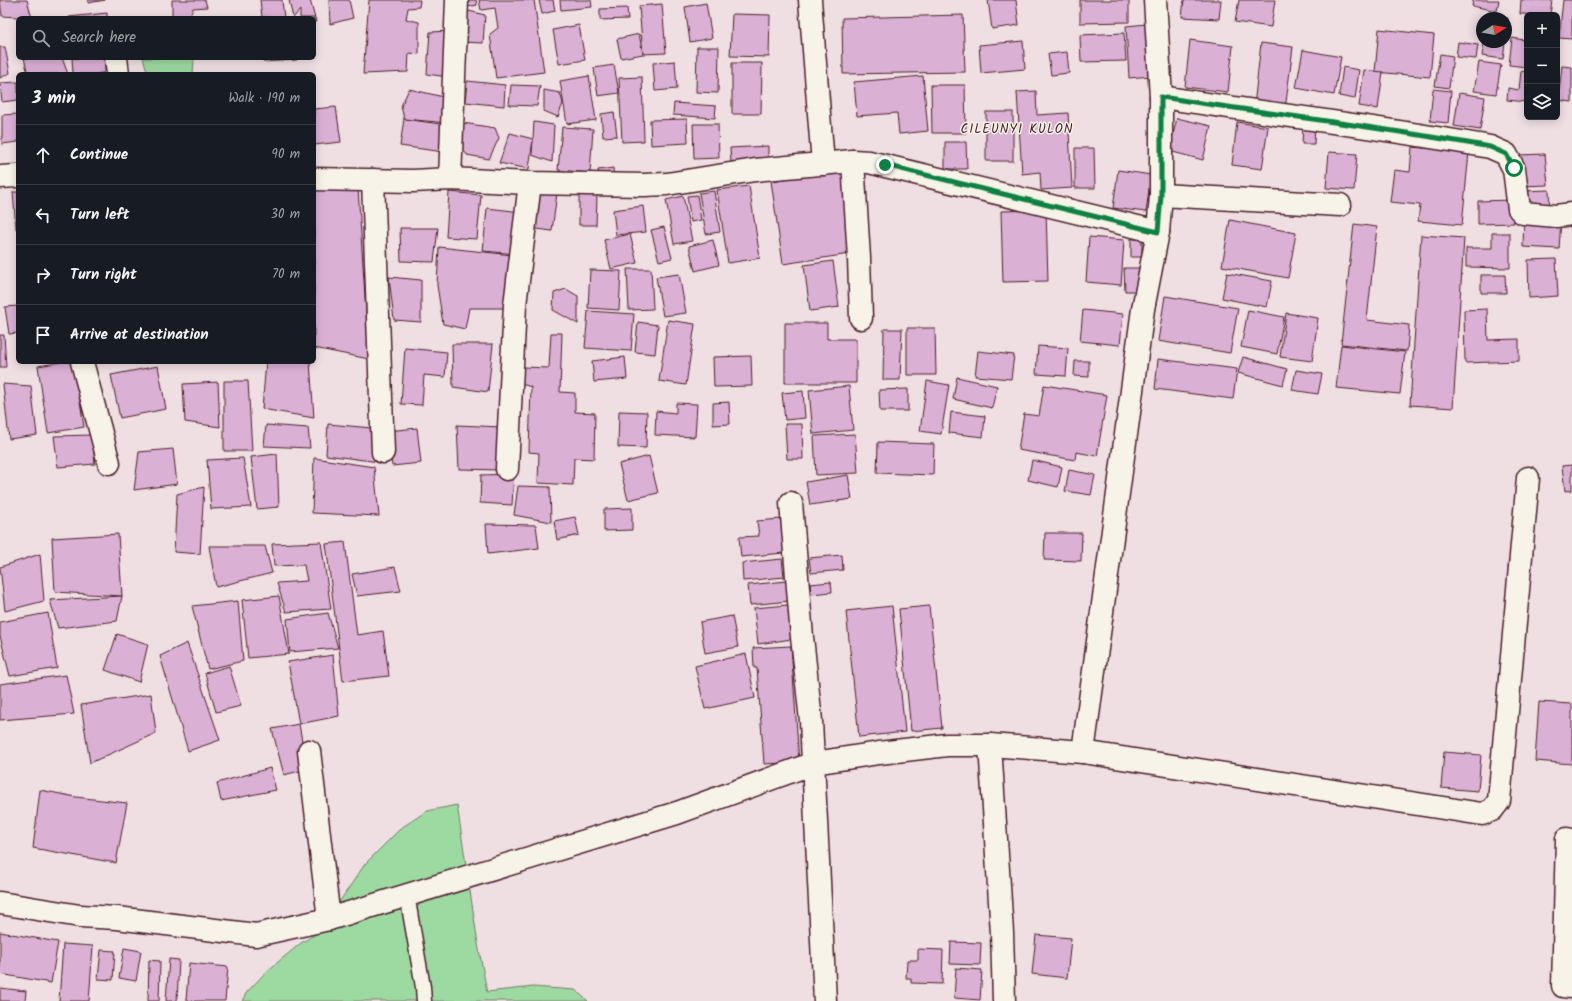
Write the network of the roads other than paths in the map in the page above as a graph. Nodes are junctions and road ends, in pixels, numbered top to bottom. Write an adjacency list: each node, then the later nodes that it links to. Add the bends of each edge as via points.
1 (457, 0): 12 (street)
2 (810, 0): 8 (street)
3 (1155, 0): 6 (street)
4 (116, 60): 5 (street)
5 (118, 72)
6 (1161, 97): 15 (street); 17 (street, via 1490,147 1506,154 1514,168 1519,209 1523,213 1556,216)
7 (853, 161): 8 (street); 18 (street, via 885,165); 19 (street)
8 (823, 164): 14 (street, via 755,170 644,186)
9 (16, 176): 10 (street)
10 (0, 177)
11 (316, 179): 13 (street)
12 (450, 179): 13 (street); 14 (street)
13 (373, 180): 21 (street)
14 (530, 183): 23 (street, via 516,305)
15 (1161, 195): 16 (street); 18 (street)
16 (1340, 205)
17 (1572, 214)
18 (1158, 232): 28 (street, via 1143,309)
19 (861, 318)
20 (83, 364): 22 (street)
21 (383, 452)
22 (109, 463)
23 (507, 470)
24 (1528, 478): 28 (street, via 1499,801 1492,810 1482,814)
25 (791, 503): 29 (street)
26 (990, 745): 28 (street); 29 (street, via 948,745); 37 (street)
27 (309, 751): 33 (street)
28 (1083, 752)
29 (814, 764): 31 (street, via 677,813); 36 (street)
30 (1572, 840): 34 (street, via 1567,839 1563,986)
31 (407, 895): 33 (street); 35 (lane, via 424,987)
32 (0, 903): 33 (street, via 80,916 256,935)
33 (329, 919)
34 (1572, 987)
35 (424, 1001)
36 (825, 1001)
37 (1004, 1001)

